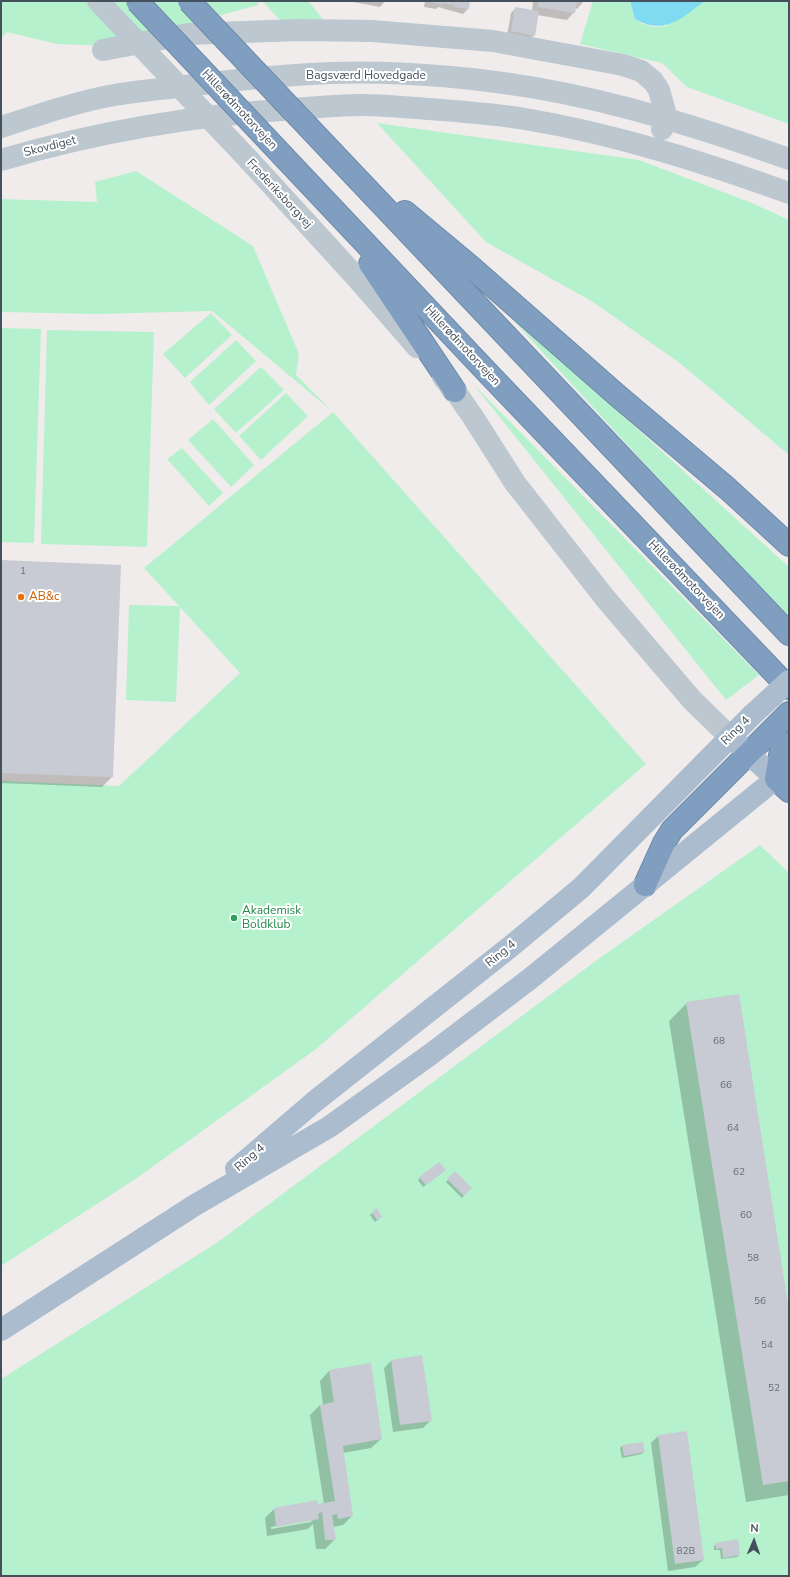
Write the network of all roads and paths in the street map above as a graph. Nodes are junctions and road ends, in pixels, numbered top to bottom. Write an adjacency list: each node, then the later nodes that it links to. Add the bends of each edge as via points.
1 (98, 1): 13 (street, Frederiksborgvej, bridge, via 249,160)
2 (137, 1): 12 (highway, Hillerødmotorvejen, bridge)
3 (189, 1): 8 (highway, bridge)
4 (103, 50): 5 (street, via 188,34 299,30 372,31 493,42 623,65 641,71 653,81 658,90)
5 (667, 119): 6 (street, Bagsværd Hovedgade, via 537,88 406,74 332,73 240,80 112,96 64,107); 7 (street); 9 (street, Bagsværd Hovedgade)
6 (1, 127)
7 (654, 148): 10 (street, Skovdiget, via 524,119 456,111 364,105 246,112 175,122 99,135); 11 (street)
8 (333, 153): 14 (highway, via 471,267 728,489); 15 (highway)
9 (789, 159)
10 (1, 160)
11 (789, 193)
12 (333, 210): 13 (highway); 17 (highway, Hillerødmotorvejen)
13 (455, 391): 19 (street, Frederiksborgvej, via 515,483 605,598 692,700)
14 (789, 545)
15 (789, 634)
16 (789, 681): 19 (main road, Ring 4, bridge)
17 (789, 688)
18 (789, 713): 20 (highway)
19 (730, 737): 20 (main road); 23 (main road, Ring 4, via 581,888 314,1102)
20 (748, 753): 21 (main road); 22 (highway, via 672,830)
21 (785, 766): 22 (main road, Ring 4)
22 (645, 885): 23 (main road, Ring 4, via 531,978 431,1054 335,1122)
23 (194, 1205): 24 (main road, Ring 4)
24 (1, 1330)

